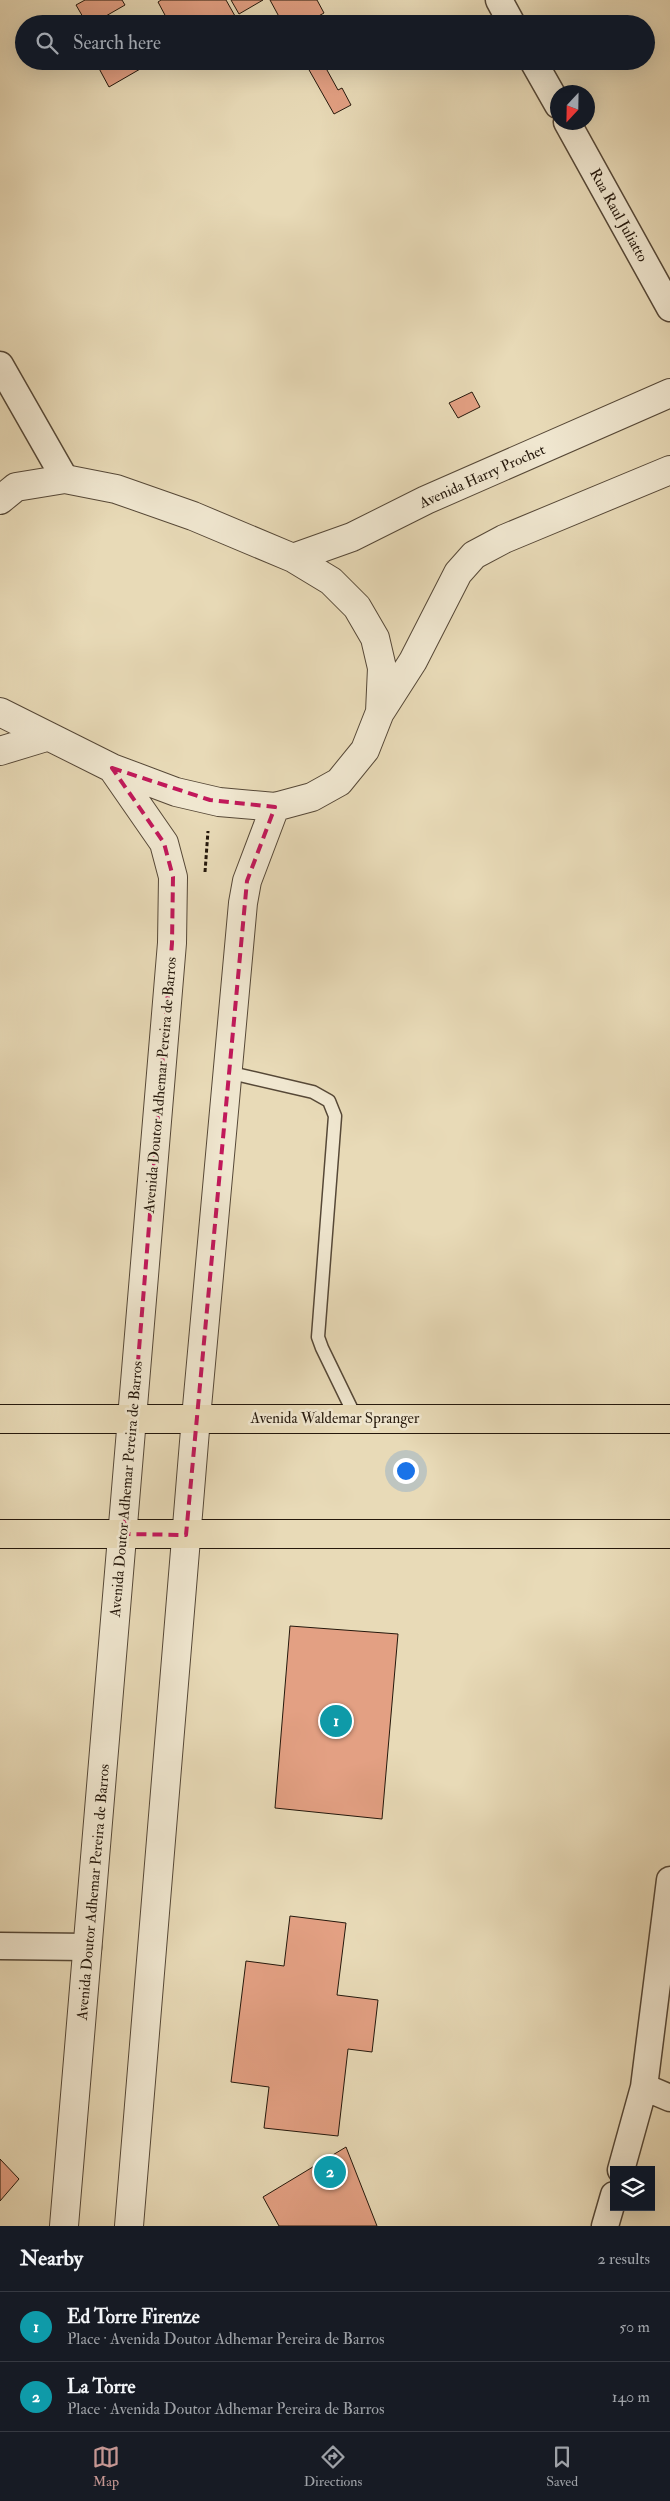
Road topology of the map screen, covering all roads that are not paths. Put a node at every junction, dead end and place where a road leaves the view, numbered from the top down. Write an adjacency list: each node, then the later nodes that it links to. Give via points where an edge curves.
1 (499, 0): 2 (street)
2 (507, 15)
3 (538, 70): 4 (street)
4 (550, 91)
5 (571, 130): 6 (street, Rua Raul Juliatto)
6 (670, 308)
7 (0, 365): 10 (street)
8 (670, 393): 12 (street, Avenida Harry Prochet, via 426,500 352,537)
9 (670, 470): 14 (street, via 504,539 474,555 454,579 413,661)
10 (65, 479): 11 (street, via 16,487); 12 (street, via 116,489 193,516)
11 (0, 500)
12 (293, 558): 14 (street, via 332,581 357,607 375,638 382,668)
13 (0, 712): 15 (street)
14 (380, 712): 18 (street, via 365,750 339,782 312,797)
15 (46, 737): 16 (street); 17 (street)
16 (0, 751)
17 (112, 768): 18 (street, via 176,792 210,800); 23 (street, Avenida Doutor Adhemar Pereira de Barros, via 164,843 173,877 172,943)
18 (275, 807): 19 (street, via 247,881)
19 (227, 1072): 20 (street); 21 (lane, via 313,1092 329,1101 334,1116 318,1336)
20 (196, 1418): 21 (main road, Avenida Waldemar Spranger); 23 (main road, Avenida Waldemar Spranger); 28 (street)
21 (356, 1418): 24 (main road, Avenida Waldemar Spranger)
22 (0, 1419): 23 (main road, Avenida Waldemar Spranger)
23 (132, 1419): 26 (street, Avenida Doutor Adhemar Pereira de Barros)
24 (670, 1419)
25 (0, 1534): 26 (main road)
26 (124, 1534): 28 (main road); 31 (street, Avenida Doutor Adhemar Pereira de Barros)
27 (670, 1534): 28 (main road)
28 (186, 1535): 37 (street)
29 (670, 1880): 32 (street)
30 (0, 1946): 31 (street)
31 (88, 1947): 36 (street, Avenida Doutor Adhemar Pereira de Barros)
32 (644, 2087): 33 (street); 34 (street)
33 (670, 2098)
34 (622, 2166)
35 (610, 2209): 38 (street)
36 (64, 2226)
37 (129, 2226)
38 (605, 2226)

